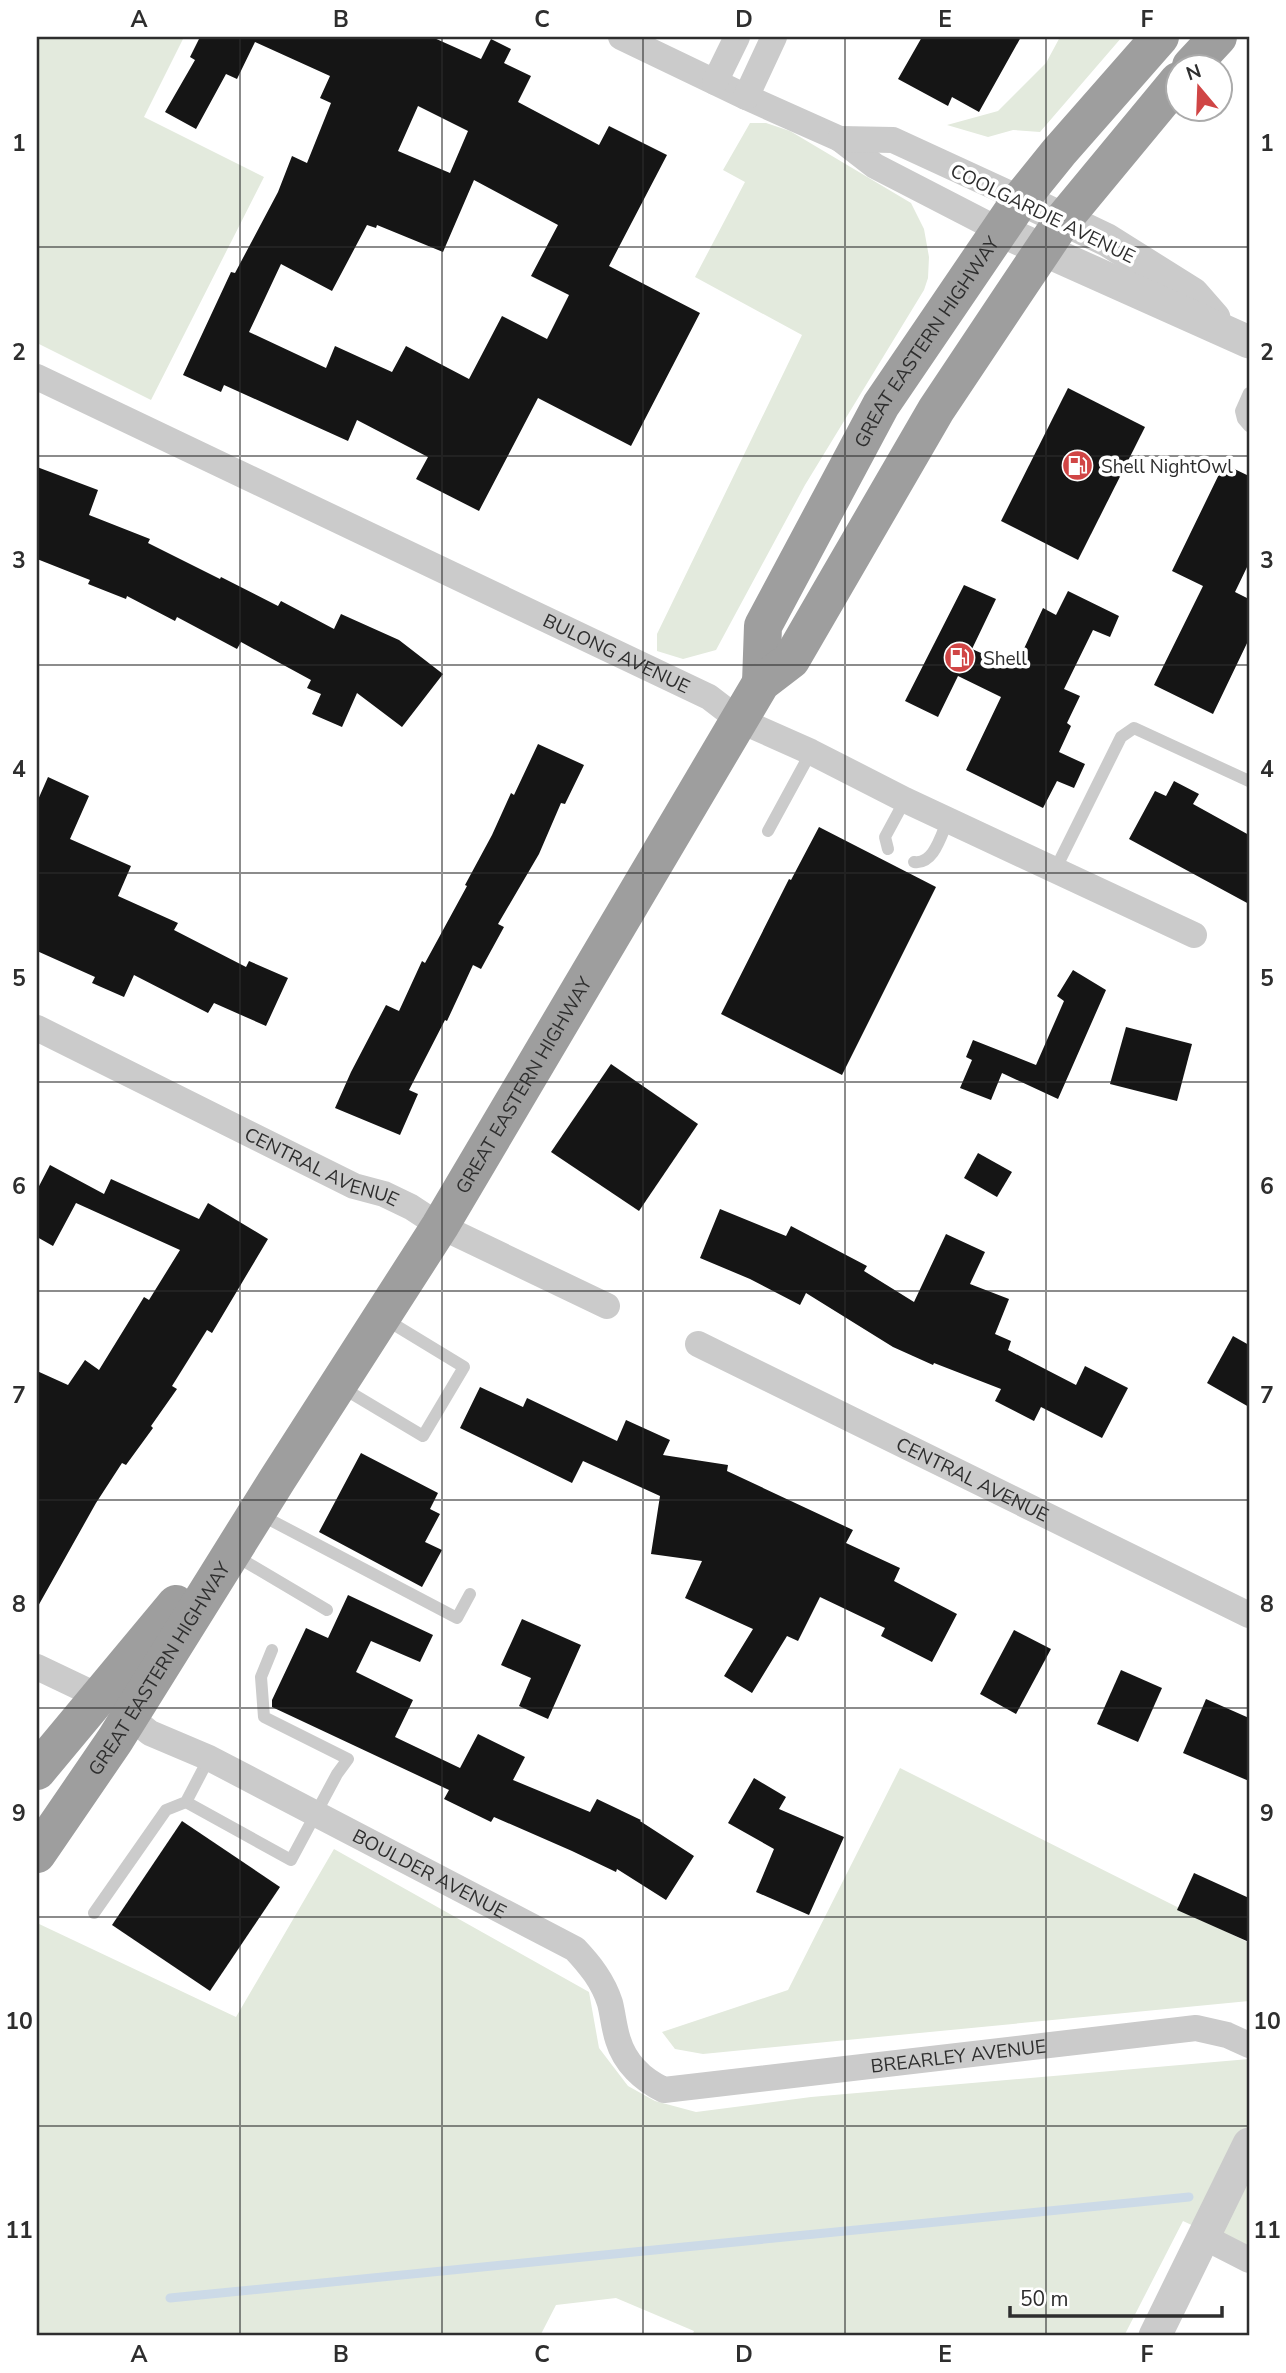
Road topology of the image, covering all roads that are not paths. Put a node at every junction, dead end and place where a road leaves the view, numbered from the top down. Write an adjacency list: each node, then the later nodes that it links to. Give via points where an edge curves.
1 (621, 37): 7 (street, COOLGARDIE AVENUE)
2 (737, 37): 7 (street)
3 (774, 37): 8 (street)
4 (1160, 37): 11 (highway, GREAT EASTERN HIGHWAY)
5 (1217, 37): 6 (highway)
6 (1204, 52)
7 (715, 82): 8 (street, COOLGARDIE AVENUE)
8 (746, 97): 10 (street, COOLGARDIE AVENUE)
9 (1164, 98): 13 (highway, GREAT EASTERN HIGHWAY)
10 (840, 139): 11 (street, COOLGARDIE AVENUE, via 893,140); 12 (street, COOLGARDIE AVENUE, via 875,166)
11 (1021, 199): 12 (highway, GREAT EASTERN HIGHWAY); 13 (street, COOLGARDIE AVENUE)
12 (999, 230): 13 (street, COOLGARDIE AVENUE); 18 (highway, GREAT EASTERN HIGHWAY, via 881,405 804,545 763,626)
13 (1053, 235): 14 (street, COOLGARDIE AVENUE); 18 (highway, GREAT EASTERN HIGHWAY, via 936,410 791,660)
14 (1237, 336)
15 (37, 377): 19 (street, BULONG AVENUE, via 709,697)
16 (1249, 393): 17 (lane, via 1241,411)
17 (1249, 426)
18 (761, 683): 19 (highway, GREAT EASTERN HIGHWAY)
19 (739, 720): 20 (street, BULONG AVENUE); 30 (highway, GREAT EASTERN HIGHWAY)
20 (811, 752): 22 (street, BULONG AVENUE); 24 (lane)
21 (1249, 780): 27 (lane, via 1134,728 1121,737)
22 (905, 800): 23 (street, BULONG AVENUE); 25 (lane, via 885,837)
23 (948, 820): 26 (lane, via 930,857); 27 (street, BULONG AVENUE)
24 (768, 831)
25 (888, 849)
26 (914, 862)
27 (1055, 870): 28 (street, BULONG AVENUE)
28 (1194, 935)
29 (37, 1028): 30 (street, CENTRAL AVENUE, via 354,1186 411,1207)
30 (440, 1226): 31 (street, CENTRAL AVENUE); 32 (highway, GREAT EASTERN HIGHWAY)
31 (607, 1306)
32 (381, 1317): 34 (highway, GREAT EASTERN HIGHWAY); 34 (lane, via 464,1367 423,1436)
33 (698, 1345): 39 (street, CENTRAL AVENUE)
34 (338, 1385): 35 (highway, GREAT EASTERN HIGHWAY)
35 (254, 1512): 36 (highway, GREAT EASTERN HIGHWAY); 37 (lane, via 457,1618)
36 (227, 1550): 38 (lane); 42 (highway, GREAT EASTERN HIGHWAY)
37 (470, 1594)
38 (327, 1610)
39 (1249, 1615)
40 (272, 1650): 46 (lane, via 261,1677 264,1717 348,1759)
41 (37, 1667): 42 (street, BOULDER AVENUE)
42 (115, 1707): 43 (street, BOULDER AVENUE, via 150,1733); 44 (highway, GREAT EASTERN HIGHWAY); 47 (highway, GREAT EASTERN HIGHWAY)
43 (209, 1758): 45 (lane); 46 (street, BOULDER AVENUE)
44 (37, 1771)
45 (186, 1802): 46 (lane, via 291,1860); 48 (lane, via 166,1810)
46 (317, 1814): 50 (street, BOULDER AVENUE, via 575,1949 594,1969 610,2001 618,2042 631,2066)
47 (37, 1854)
48 (94, 1913)
49 (1249, 2045): 50 (street, BREARLEY AVENUE, via 1196,2028)
50 (664, 2090)
51 (1249, 2144): 52 (street)
52 (1204, 2237): 53 (street); 54 (street)
53 (1249, 2260)
54 (1155, 2336)

